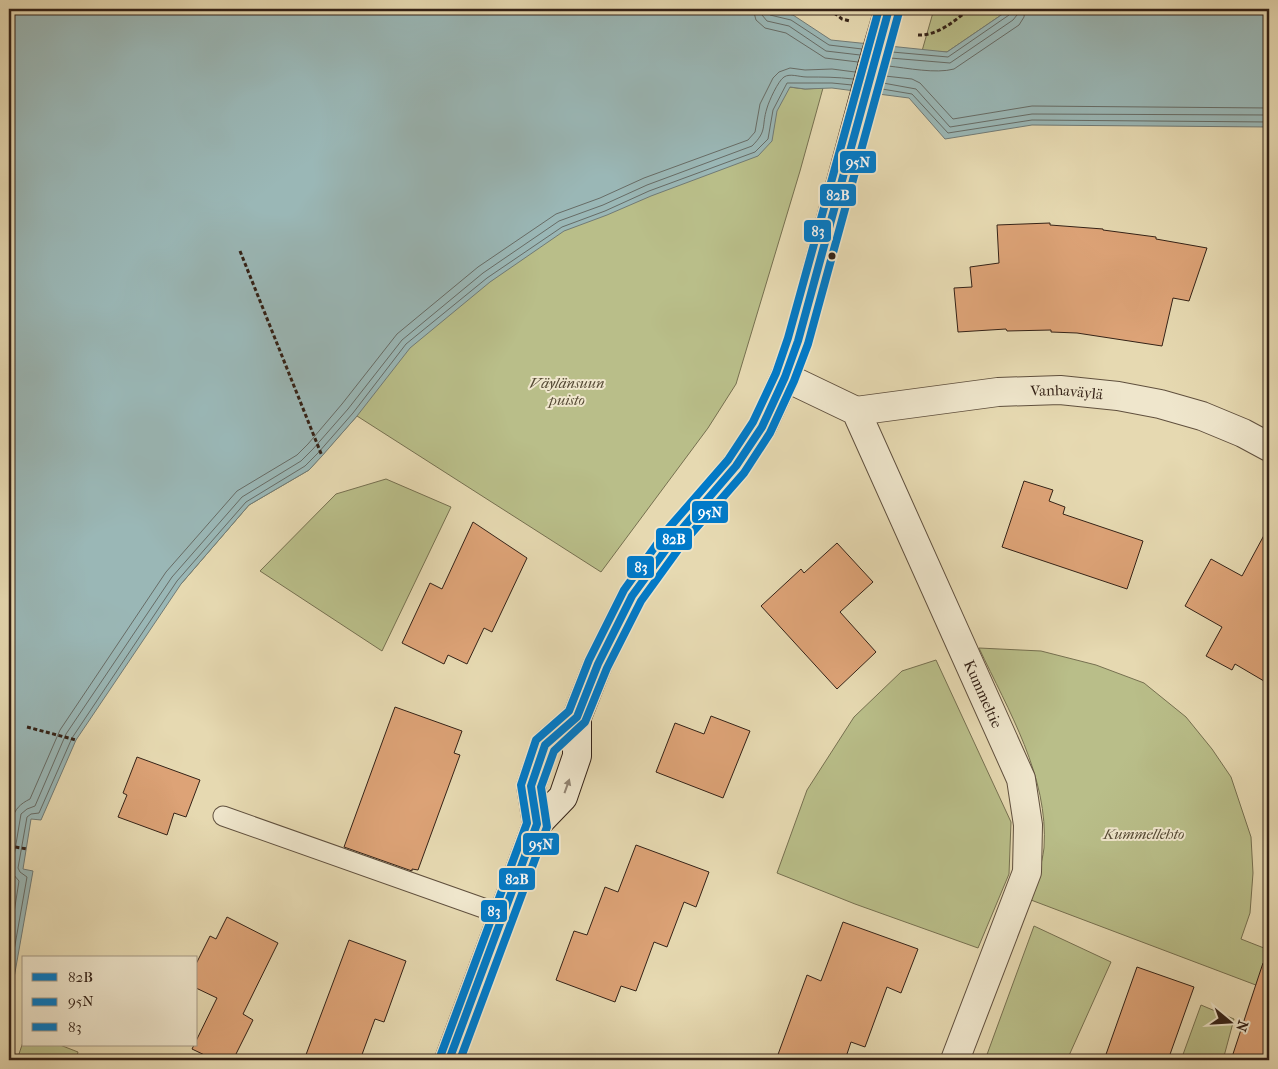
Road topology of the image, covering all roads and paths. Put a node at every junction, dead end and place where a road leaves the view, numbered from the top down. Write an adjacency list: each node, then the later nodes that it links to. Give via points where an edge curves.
1 (829, 9): 4 (path)
2 (889, 9): 7 (street, bridge, via 798,341)
3 (969, 9): 5 (path)
4 (842, 19)
5 (956, 20)
6 (240, 251): 10 (path)
7 (785, 377): 8 (street); 16 (street, via 762,427 736,466 674,537 632,596 598,664 577,717 577,756 563,797 537,824)
8 (856, 411): 9 (street, Vanhaväylä, via 998,392 1060,390 1160,404 1202,416); 18 (street, Kummeltie, via 1021,778 1028,824 1027,872)
9 (1269, 447)
10 (322, 456)
11 (27, 728): 12 (path)
12 (76, 740)
13 (223, 816): 16 (lane)
14 (9, 846): 15 (path)
15 (27, 849)
16 (503, 915): 17 (street)
17 (450, 1060)
18 (955, 1060)

